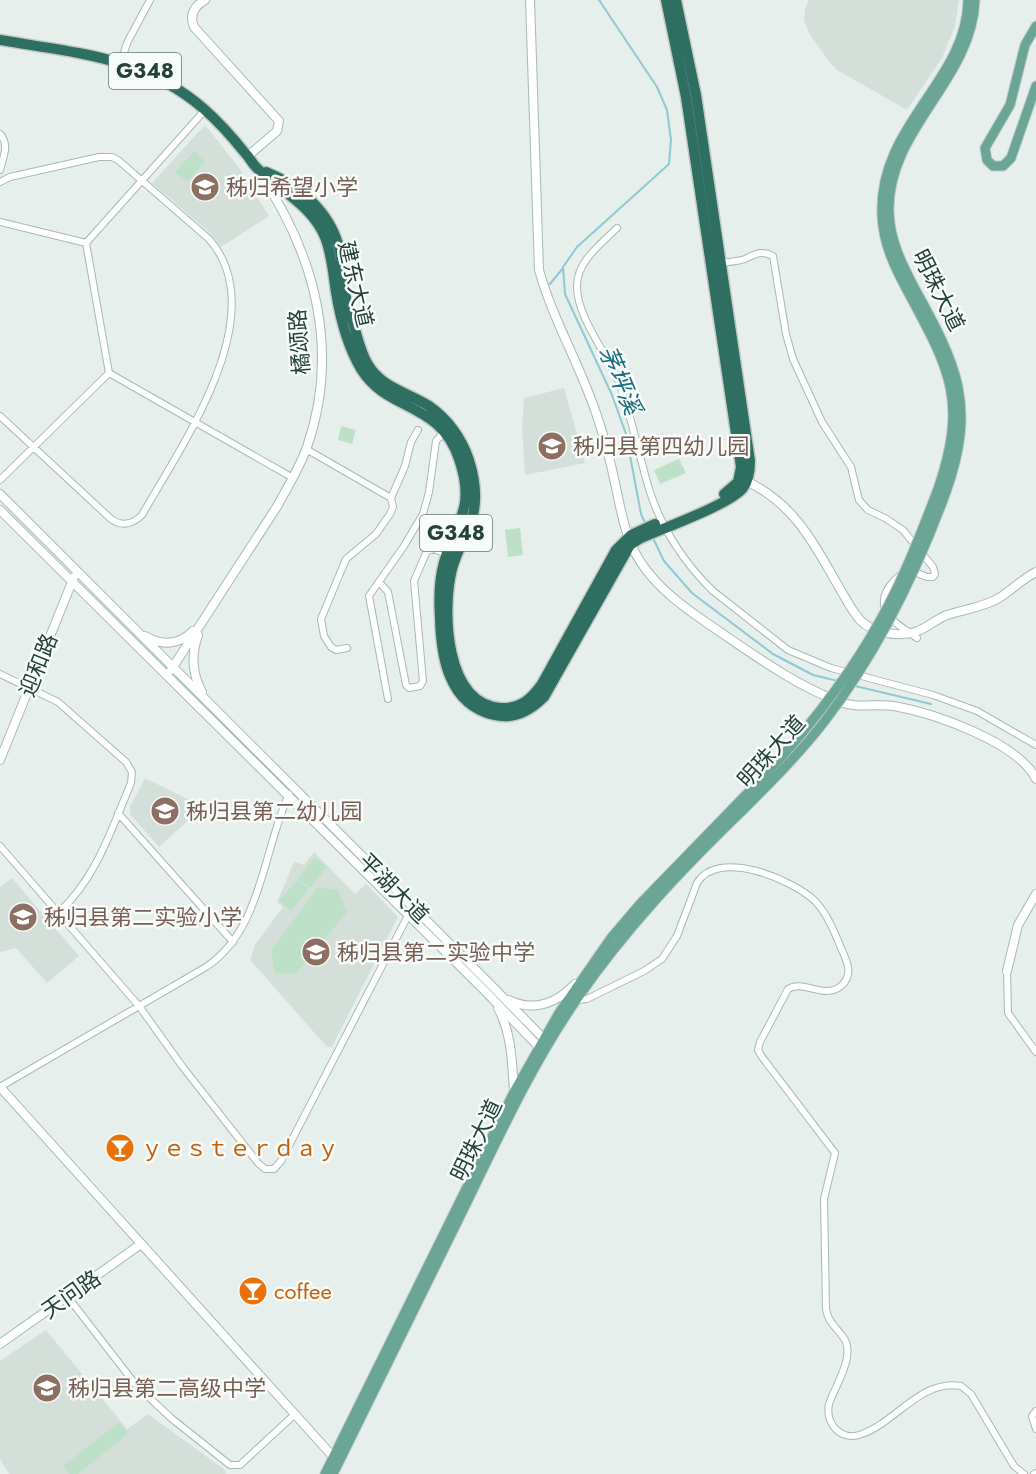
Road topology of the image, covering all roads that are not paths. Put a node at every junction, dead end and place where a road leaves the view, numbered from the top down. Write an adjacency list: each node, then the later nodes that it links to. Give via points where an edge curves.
1 (150, 0): 10 (street)
2 (206, 0): 14 (main road, via 193,12 194,27 279,121 277,130)
3 (530, 0): 40 (main road, via 539,270 601,426)
4 (666, 0): 24 (highway)
5 (676, 0): 24 (highway, via 696,95)
6 (968, 0): 35 (main road, 明珠大道, via 958,45 902,136 882,194 884,237 890,257 942,357 953,396 952,435)
7 (975, 0): 35 (main road, 明珠大道, via 965,47 899,158 889,205 897,254 941,337 958,380 962,426 956,460)
8 (1036, 26): 11 (main road, via 1025,45 1010,105 985,148 987,160 993,166 1003,166 1011,158)
9 (0, 40): 10 (highway, 橘颂路 / G348)
10 (121, 62): 12 (highway, 橘颂路 / G348, via 177,88)
11 (1036, 86)
12 (205, 110): 14 (highway, 橘颂路 / G348); 17 (street)
13 (0, 134): 16 (street, via 6,145)
14 (248, 156): 15 (highway, 橘颂路 / G348)
15 (256, 168): 19 (highway, 建东大道 / G348); 20 (main road, 橘颂路); 28 (highway, 建东大道 / G348, via 295,188 317,207 333,231 349,311 369,367 389,386 428,406)
16 (0, 170)
17 (142, 180): 18 (street, via 118,160 105,157); 23 (street); 27 (street, via 208,239 228,273 228,335)
18 (0, 182)
19 (300, 204): 20 (main road, via 289,202); 28 (highway, 建东大道 / G348, via 318,224 329,246 340,312 362,372 384,393)
20 (283, 213): 31 (main road, 橘颂路, via 305,264 321,326 321,389)
21 (0, 222): 23 (street)
22 (617, 228): 39 (street, via 583,265 577,279 577,294 621,389)
23 (86, 243): 25 (street)
24 (716, 263): 34 (highway); 48 (street, via 757,253 773,256 793,359 822,422 851,467 859,500 868,510 903,530 934,569 931,578 915,572 900,575 884,597 889,617)
25 (109, 373): 27 (street); 30 (street)
26 (0, 416): 30 (street)
27 (195, 422): 30 (street, via 142,515 132,523 119,524 111,519); 32 (street)
28 (447, 429): 41 (highway, 建东大道 / G348, via 466,451 475,488 472,518); 45 (street, via 435,445 423,514)
29 (418, 430): 37 (street)
30 (33, 447): 33 (street)
31 (306, 449): 32 (main road, 橘颂路); 37 (street)
32 (293, 478): 46 (main road, 橘颂路)
33 (0, 480)
34 (743, 480): 39 (highway, 建东大道 / G348); 48 (main road, via 777,498 794,517 861,621 886,634)
35 (942, 491): 60 (main road, 明珠大道, bridge, via 909,583 865,663 809,741)
36 (0, 494): 42 (main road, 平湖大道)
37 (391, 498): 49 (street, via 393,507 386,521 342,565 321,619 331,647)
38 (0, 510): 44 (main road, 平湖大道)
39 (660, 525): 40 (highway, 建东大道 / G348); 56 (street, via 713,591 788,650 831,668 977,711)
40 (633, 538): 41 (highway, 建东大道 / G348, via 616,550 542,684 531,698 516,707 498,708 481,701 468,690 455,669 450,652 448,602); 58 (main road, via 646,570 677,601 784,675 841,703 892,706 951,722 1005,749)
41 (451, 556): 45 (street, via 434,549 426,551 414,581 423,681 420,686 405,685 388,592)
42 (77, 572): 44 (main road, 迎和路); 47 (main road, 平湖大道)
43 (1036, 572): 48 (main road, via 999,598 948,615)
44 (72, 581): 52 (main road, 平湖大道); 53 (main road, 迎和路)
45 (379, 582): 54 (street, via 369,602)
46 (204, 620): 47 (main road, via 189,635 172,643 152,639); 50 (main road, 橘颂路); 55 (main road, via 193,663)
47 (132, 626): 50 (main road, 平湖大道)
48 (914, 636)
49 (347, 648)
50 (173, 667): 52 (main road, 橘颂路); 55 (main road, 平湖大道)
51 (0, 674): 53 (street)
52 (166, 675): 59 (main road, 平湖大道)
53 (29, 688): 57 (main road, 迎和路); 61 (street, via 64,707 130,766 133,777)
54 (388, 699)
55 (206, 700): 59 (main road, 平湖大道)
56 (1036, 745)
57 (0, 760)
58 (1036, 778)
59 (291, 792): 64 (main road, 平湖大道); 66 (street, via 249,912)
60 (741, 806): 68 (main road, 明珠大道, via 640,904); 70 (main road, 明珠大道, via 655,899)
61 (118, 813): 65 (street, via 97,863); 66 (street)
62 (0, 846): 65 (street)
63 (1036, 894): 67 (main road, via 1018,925)
64 (410, 910): 69 (main road, 平湖大道); 71 (street, via 274,1169 265,1169 258,1163)
65 (58, 914): 71 (street)
66 (233, 942): 71 (street, via 213,962)
67 (1006, 971): 73 (street, via 1008,1014)
68 (584, 975): 69 (main road, via 563,996 537,1006 511,1001); 72 (main road, 明珠大道)
69 (486, 986): 72 (main road, 平湖大道); 75 (main road, via 507,1030)
70 (576, 1000): 72 (main road, 明珠大道); 85 (street, via 587,999 662,959 677,936 697,883 711,871 734,868 762,872 792,885 814,901 831,924 845,956 847,978 830,991 795,986 788,989 758,1050 835,1153 824,1199 826,1309 849,1350 830,1404 831,1422 843,1435 860,1435 925,1393 961,1386 969,1392 1014,1466)
71 (139, 1006): 74 (street)
72 (543, 1044): 75 (main road, 明珠大道); 82 (main road, 明珠大道)
73 (1036, 1052)
74 (0, 1087): 76 (main road)
75 (514, 1092): 82 (main road, 明珠大道)
76 (141, 1244): 77 (main road, 天问路); 80 (main road)
77 (67, 1296): 78 (main road, 天问路); 80 (street, via 136,1385 230,1465 240,1465)
78 (0, 1344)
79 (1036, 1411): 81 (street, via 1032,1416)
80 (294, 1415): 82 (main road)
81 (1036, 1429)
82 (335, 1460): 83 (main road, 明珠大道); 84 (main road, 明珠大道)
83 (325, 1474)
84 (333, 1474)
85 (1024, 1474)

